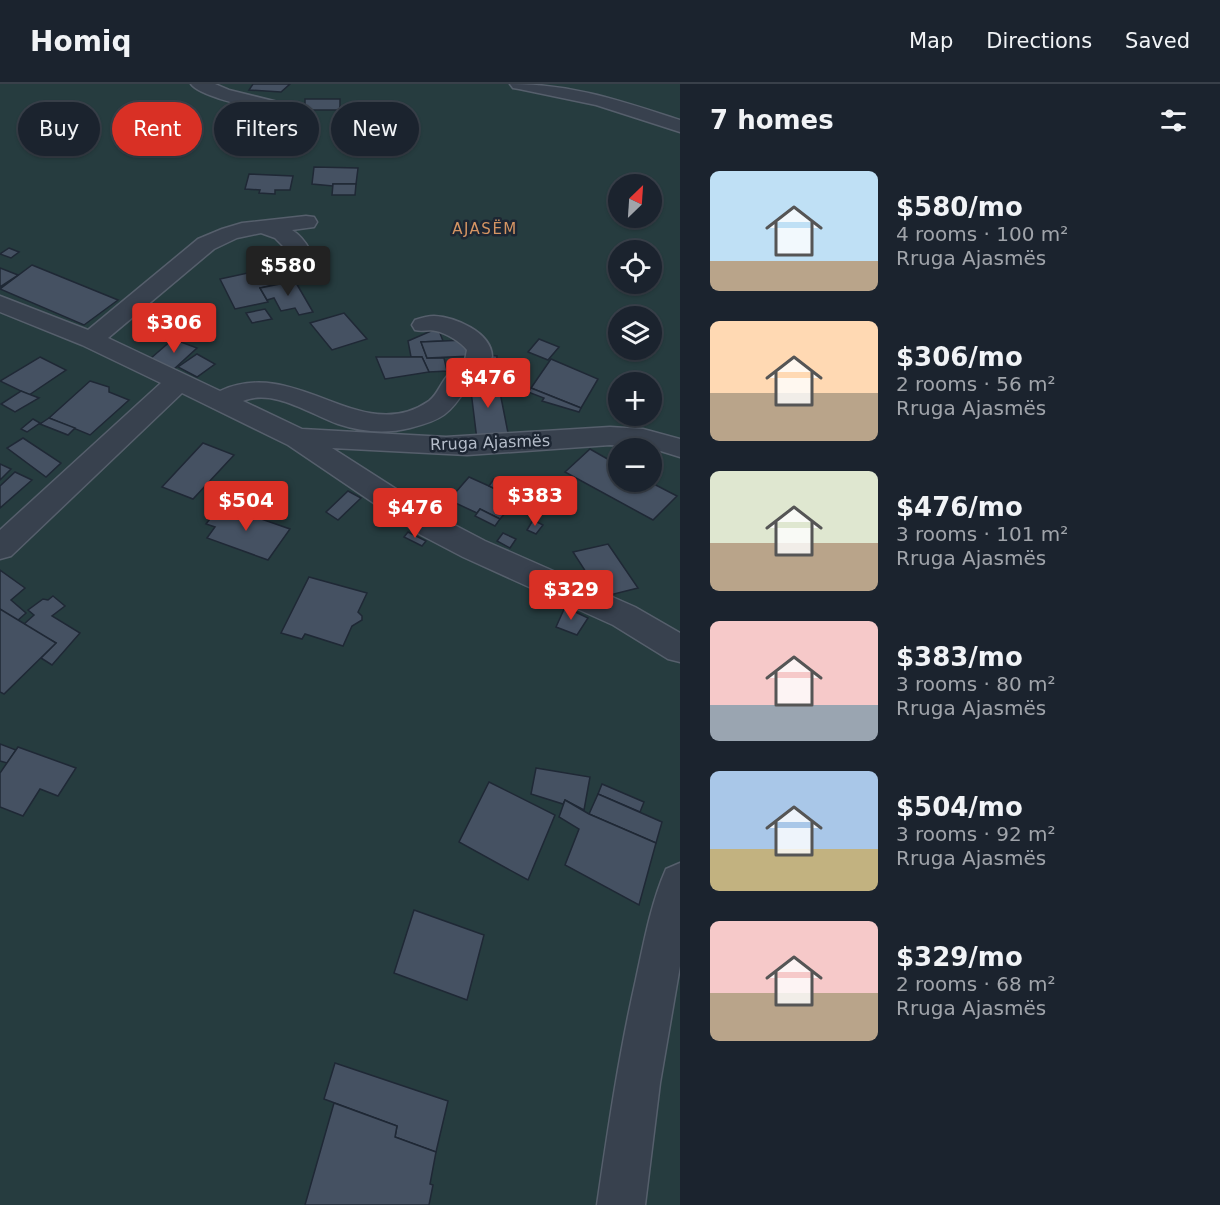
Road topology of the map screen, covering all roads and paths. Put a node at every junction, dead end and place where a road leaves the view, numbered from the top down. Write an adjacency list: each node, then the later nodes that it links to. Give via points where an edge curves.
1 (200, 84): 3 (street)
2 (519, 84): 4 (street, via 600,100)
3 (255, 102)
4 (680, 126)
5 (306, 222): 6 (street)
6 (264, 227): 7 (street, via 288,235 299,248); 10 (street, via 222,234 206,244)
7 (308, 276)
8 (0, 303): 10 (street, Rruga Ajasmës)
9 (424, 325): 12 (street, via 431,322 451,328 474,340 480,353 473,368 457,381 446,399 415,418 389,424 366,422 310,401 265,390 245,390)
10 (91, 339): 11 (street, Rruga Ajasmës)
11 (179, 381): 12 (street, Rruga Ajasmës); 15 (street)
12 (221, 401): 13 (street, Rruga Ajasmës)
13 (298, 438): 14 (street, Rruga Ajasmës, via 466,447 615,436); 16 (street, Rruga Ajasmës, via 432,527 624,616)
14 (680, 448)
15 (0, 548)
16 (680, 649)
17 (680, 882): 18 (street, via 656,979)
18 (621, 1205)

